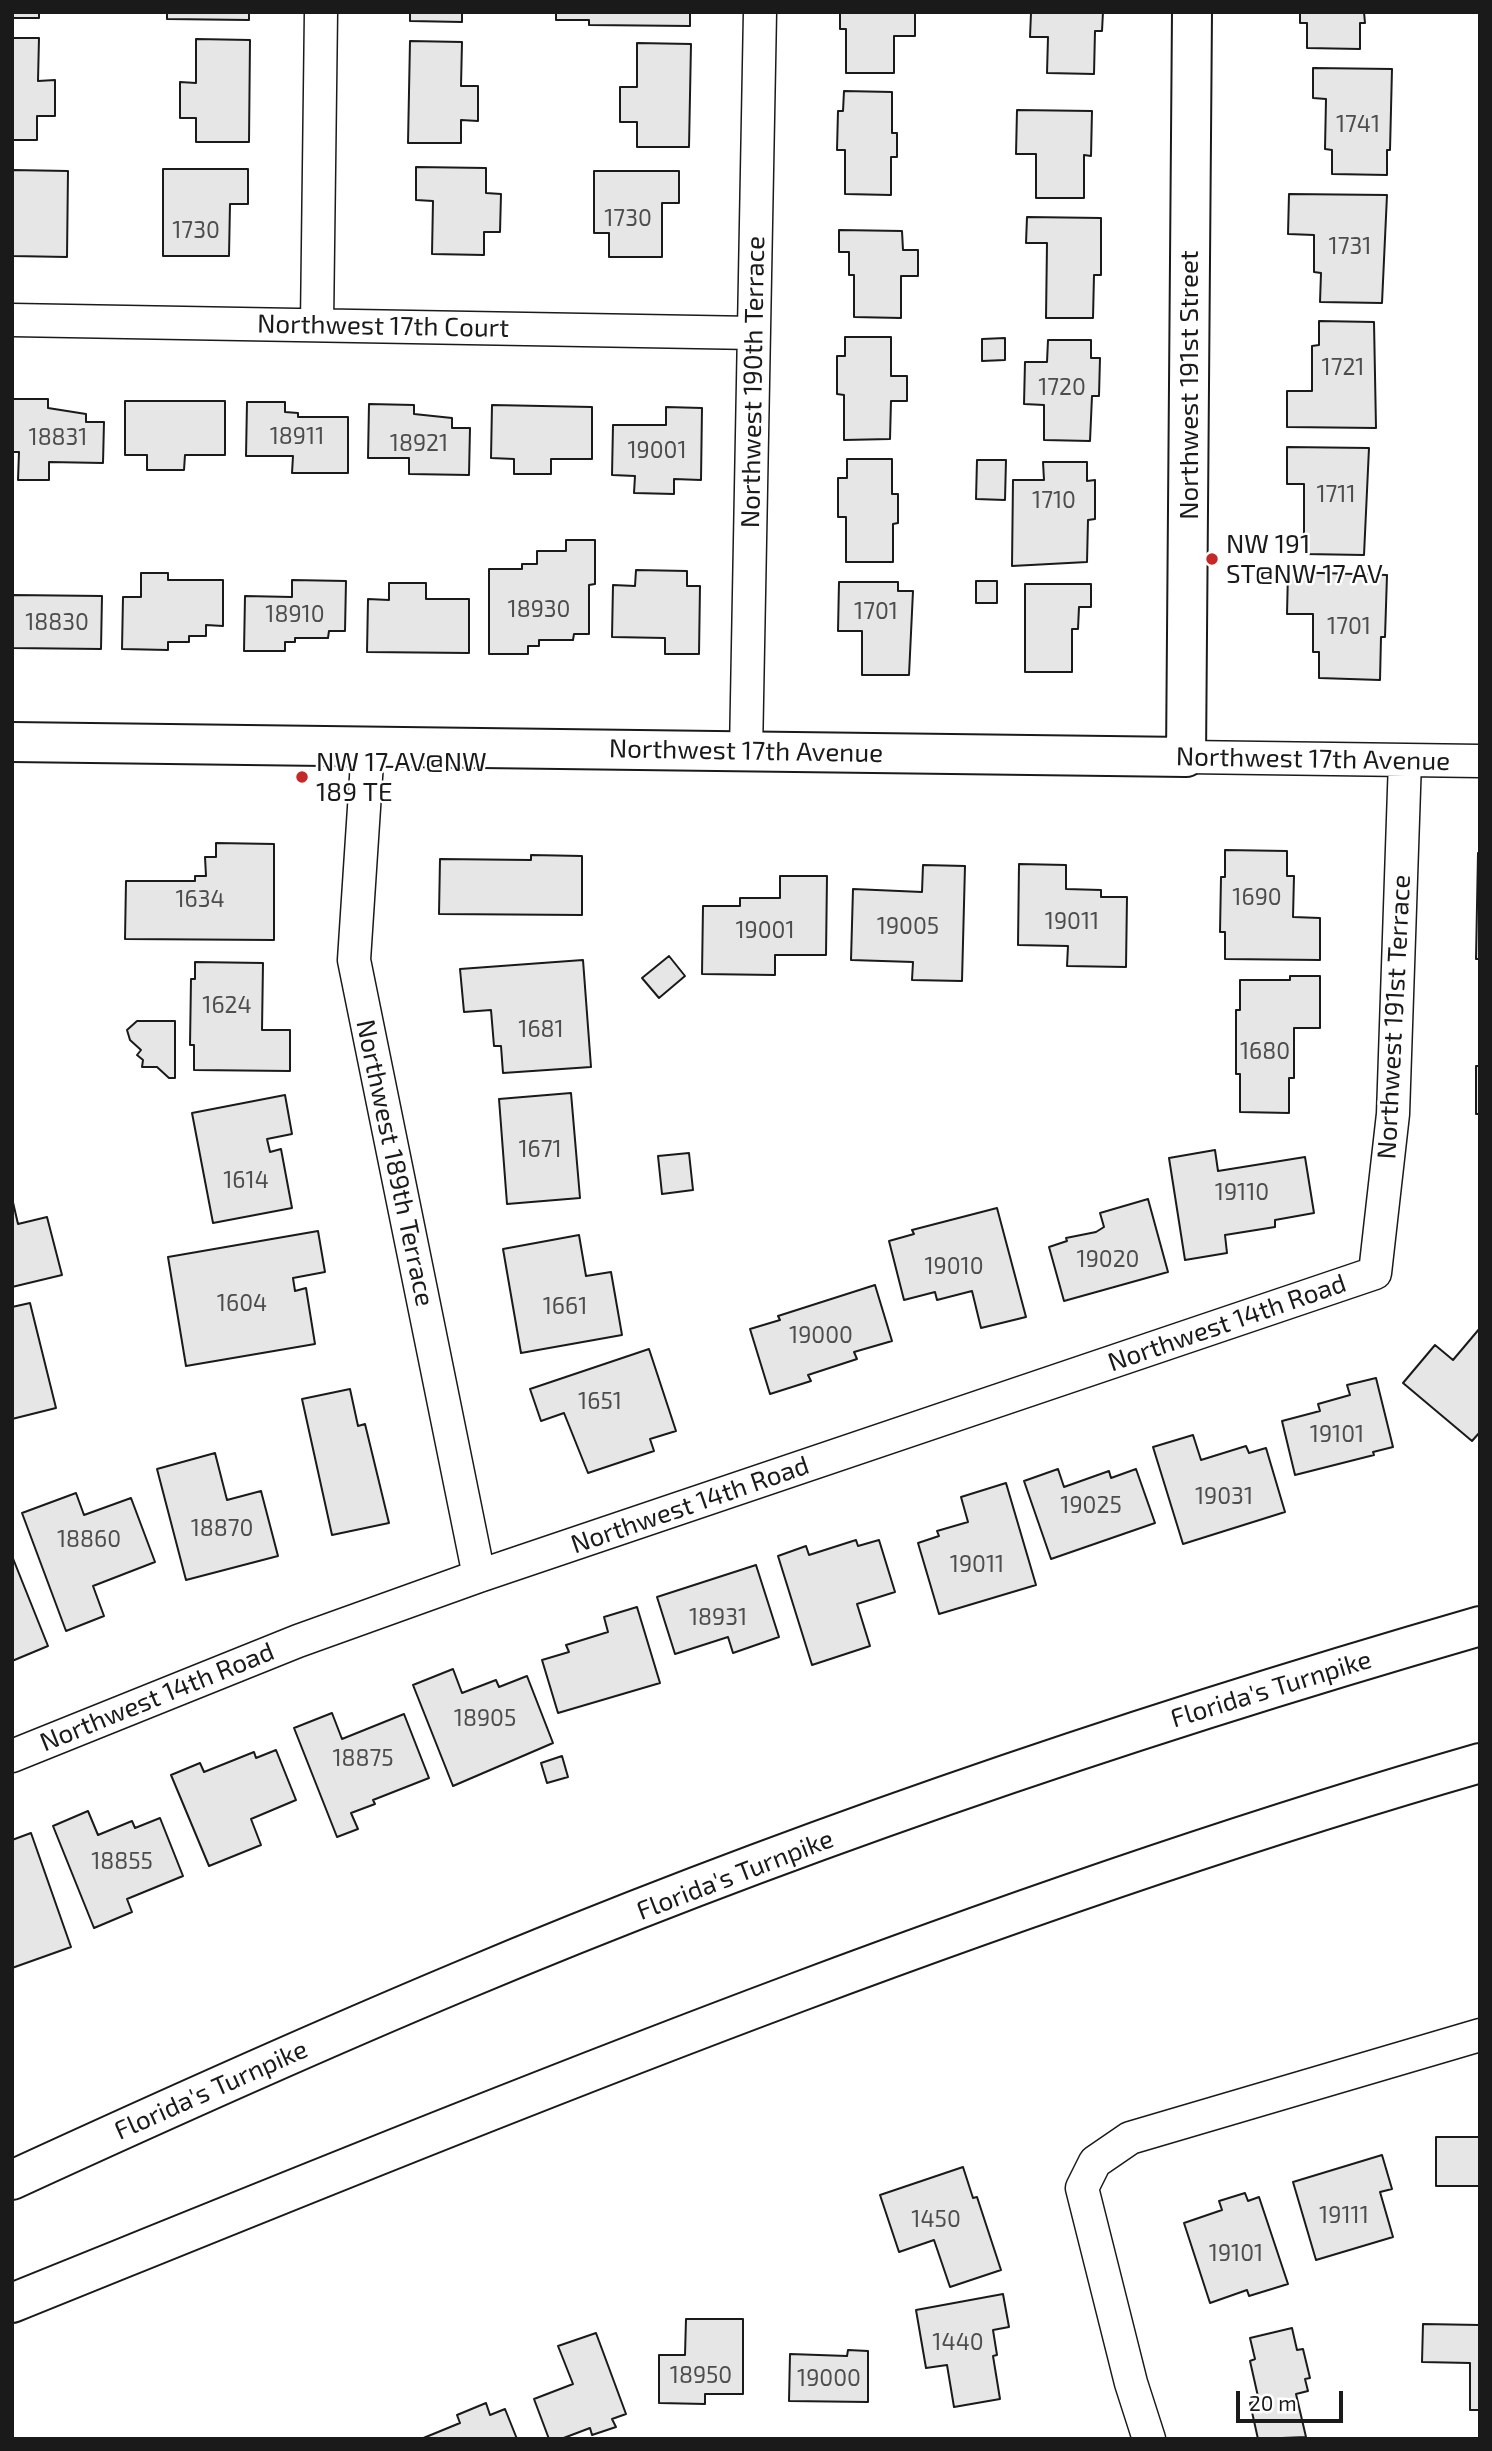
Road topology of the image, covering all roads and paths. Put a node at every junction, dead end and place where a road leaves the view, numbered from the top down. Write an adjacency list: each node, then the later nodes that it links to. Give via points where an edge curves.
1 (321, 12): 5 (street)
2 (760, 12): 6 (street, Northwest 190th Terrace)
3 (1192, 12): 10 (main road, Northwest 191st Street)
4 (12, 320): 5 (street, Northwest 17th Court)
5 (317, 324): 6 (street, Northwest 17th Court)
6 (754, 333): 9 (street, Northwest 190th Terrace)
7 (12, 742): 8 (main road, Northwest 17th Avenue)
8 (368, 747): 9 (main road, Northwest 17th Avenue); 14 (street, Northwest 189th Terrace, via 354,961)
9 (747, 751): 10 (main road, Northwest 17th Avenue)
10 (1186, 757): 11 (street, Northwest 17th Avenue)
11 (1405, 760): 12 (street, Northwest 17th Avenue); 13 (street, Northwest 191st Terrace, via 1393,1114)
12 (1480, 761)
13 (1375, 1273): 14 (street, Northwest 14th Road)
14 (479, 1576): 16 (street, Northwest 14th Road, via 298,1642)
15 (1480, 1626): 19 (main road, Florida's Turnpike, via 1189,1713 773,1859 463,1980)
16 (12, 1756)
17 (1480, 1763): 20 (main road, via 1002,1919 390,2151)
18 (1480, 2035): 21 (street, via 1130,2138 1095,2162 1082,2188)
19 (12, 2180)
20 (12, 2303)
21 (1149, 2439)

